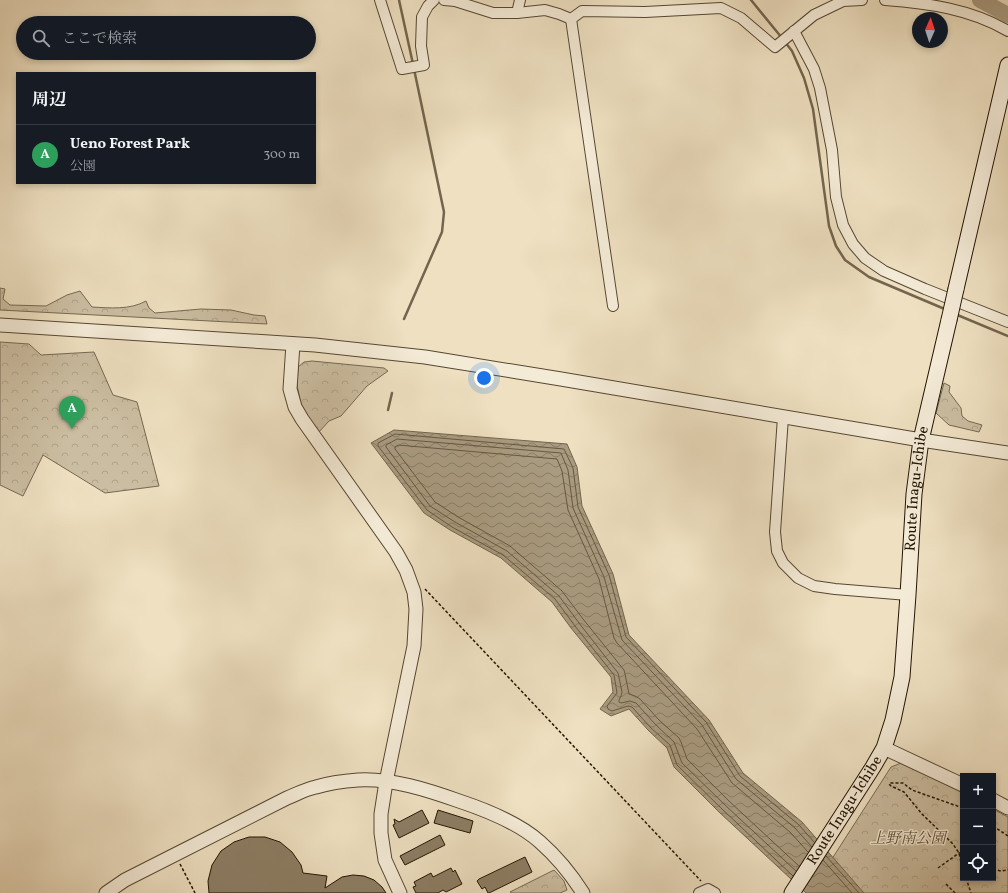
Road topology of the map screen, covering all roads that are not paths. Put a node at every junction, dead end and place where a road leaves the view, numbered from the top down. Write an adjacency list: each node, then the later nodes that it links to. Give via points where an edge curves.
1 (380, 0): 2 (street, via 402,69 424,65 421,46 422,17)
2 (434, 0)
3 (444, 0): 6 (street, via 493,13)
4 (862, 0): 9 (street, via 843,1 814,15)
5 (885, 0): 8 (street, via 972,14)
6 (518, 6): 7 (street, via 545,10)
7 (571, 19): 9 (street, via 582,11 645,12 721,8 741,18 775,46); 11 (street)
8 (1008, 31)
9 (792, 32): 12 (street, via 814,69 820,88 832,150 836,197 843,225 853,244 865,258 884,271)
10 (1008, 65): 16 (main road, Route Inagu-Ichibe, bridge)
11 (613, 306)
12 (1008, 322)
13 (0, 325): 14 (street)
14 (293, 344): 15 (street, via 425,357); 20 (street, via 290,389 295,407 396,552 414,592 414,646)
15 (783, 417): 16 (street); 18 (street, via 775,532 777,551 783,563 798,578 814,586)
16 (920, 440): 17 (street); 18 (main road, Route Inagu-Ichibe)
17 (1008, 453)
18 (908, 594): 19 (main road, Route Inagu-Ichibe, via 902,677)
19 (884, 748): 21 (street); 27 (main road, Route Inagu-Ichibe)
20 (386, 782): 24 (street, via 359,780 315,787 281,801 131,877); 25 (street, via 381,833 385,860); 26 (street, via 437,793 485,810 516,826 539,841 560,861)
21 (960, 784)
22 (996, 802): 23 (street)
23 (1008, 808)
24 (106, 893)
25 (400, 893)
26 (583, 893)
27 (792, 893)

